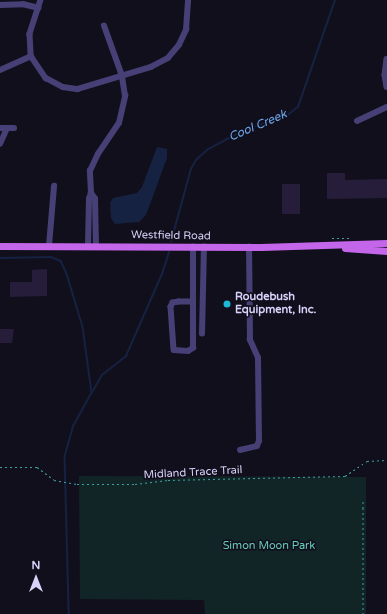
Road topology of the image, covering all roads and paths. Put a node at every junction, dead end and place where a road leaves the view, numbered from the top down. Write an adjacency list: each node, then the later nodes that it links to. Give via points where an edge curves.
1 (41, 0): 4 (street)
2 (188, 0): 9 (street, via 186,30 174,52 160,63)
3 (0, 5): 4 (street, via 23,4)
4 (38, 8): 6 (street, via 30,34)
5 (104, 26): 9 (street)
6 (31, 56): 8 (street); 9 (street, via 40,72 63,87 84,88)
7 (387, 59): 10 (street)
8 (0, 70)
9 (122, 76): 21 (street, via 125,89 119,123 92,164 91,193 88,199)
10 (387, 87)
11 (387, 107): 12 (street)
12 (357, 122)
13 (0, 128): 14 (street)
14 (7, 128): 15 (street); 16 (street)
15 (14, 128)
16 (0, 144)
17 (54, 186): 20 (street, via 50,207)
18 (387, 243): 22 (main road, Westfield Road)
19 (0, 246): 20 (main road, Westfield Road)
20 (49, 246): 21 (main road, Westfield Road)
21 (92, 246): 23 (main road, Westfield Road)
22 (329, 246): 25 (main road, Westfield Road); 26 (main road, Westfield Road)
23 (193, 247): 24 (main road, Westfield Road); 27 (street)
24 (204, 247): 25 (main road, Westfield Road); 28 (street)
25 (249, 247): 29 (street, via 250,340 258,358 260,441 257,446)
26 (387, 251)
27 (193, 302): 27 (street, via 193,348 188,351 174,350 171,307 173,303)
28 (202, 334)
29 (240, 450)
30 (387, 460): 31 (path, Midland Trace Trail, via 366,461 345,476 77,484 54,480 37,466)
31 (0, 467)
32 (363, 500): 33 (path)
33 (363, 614)

